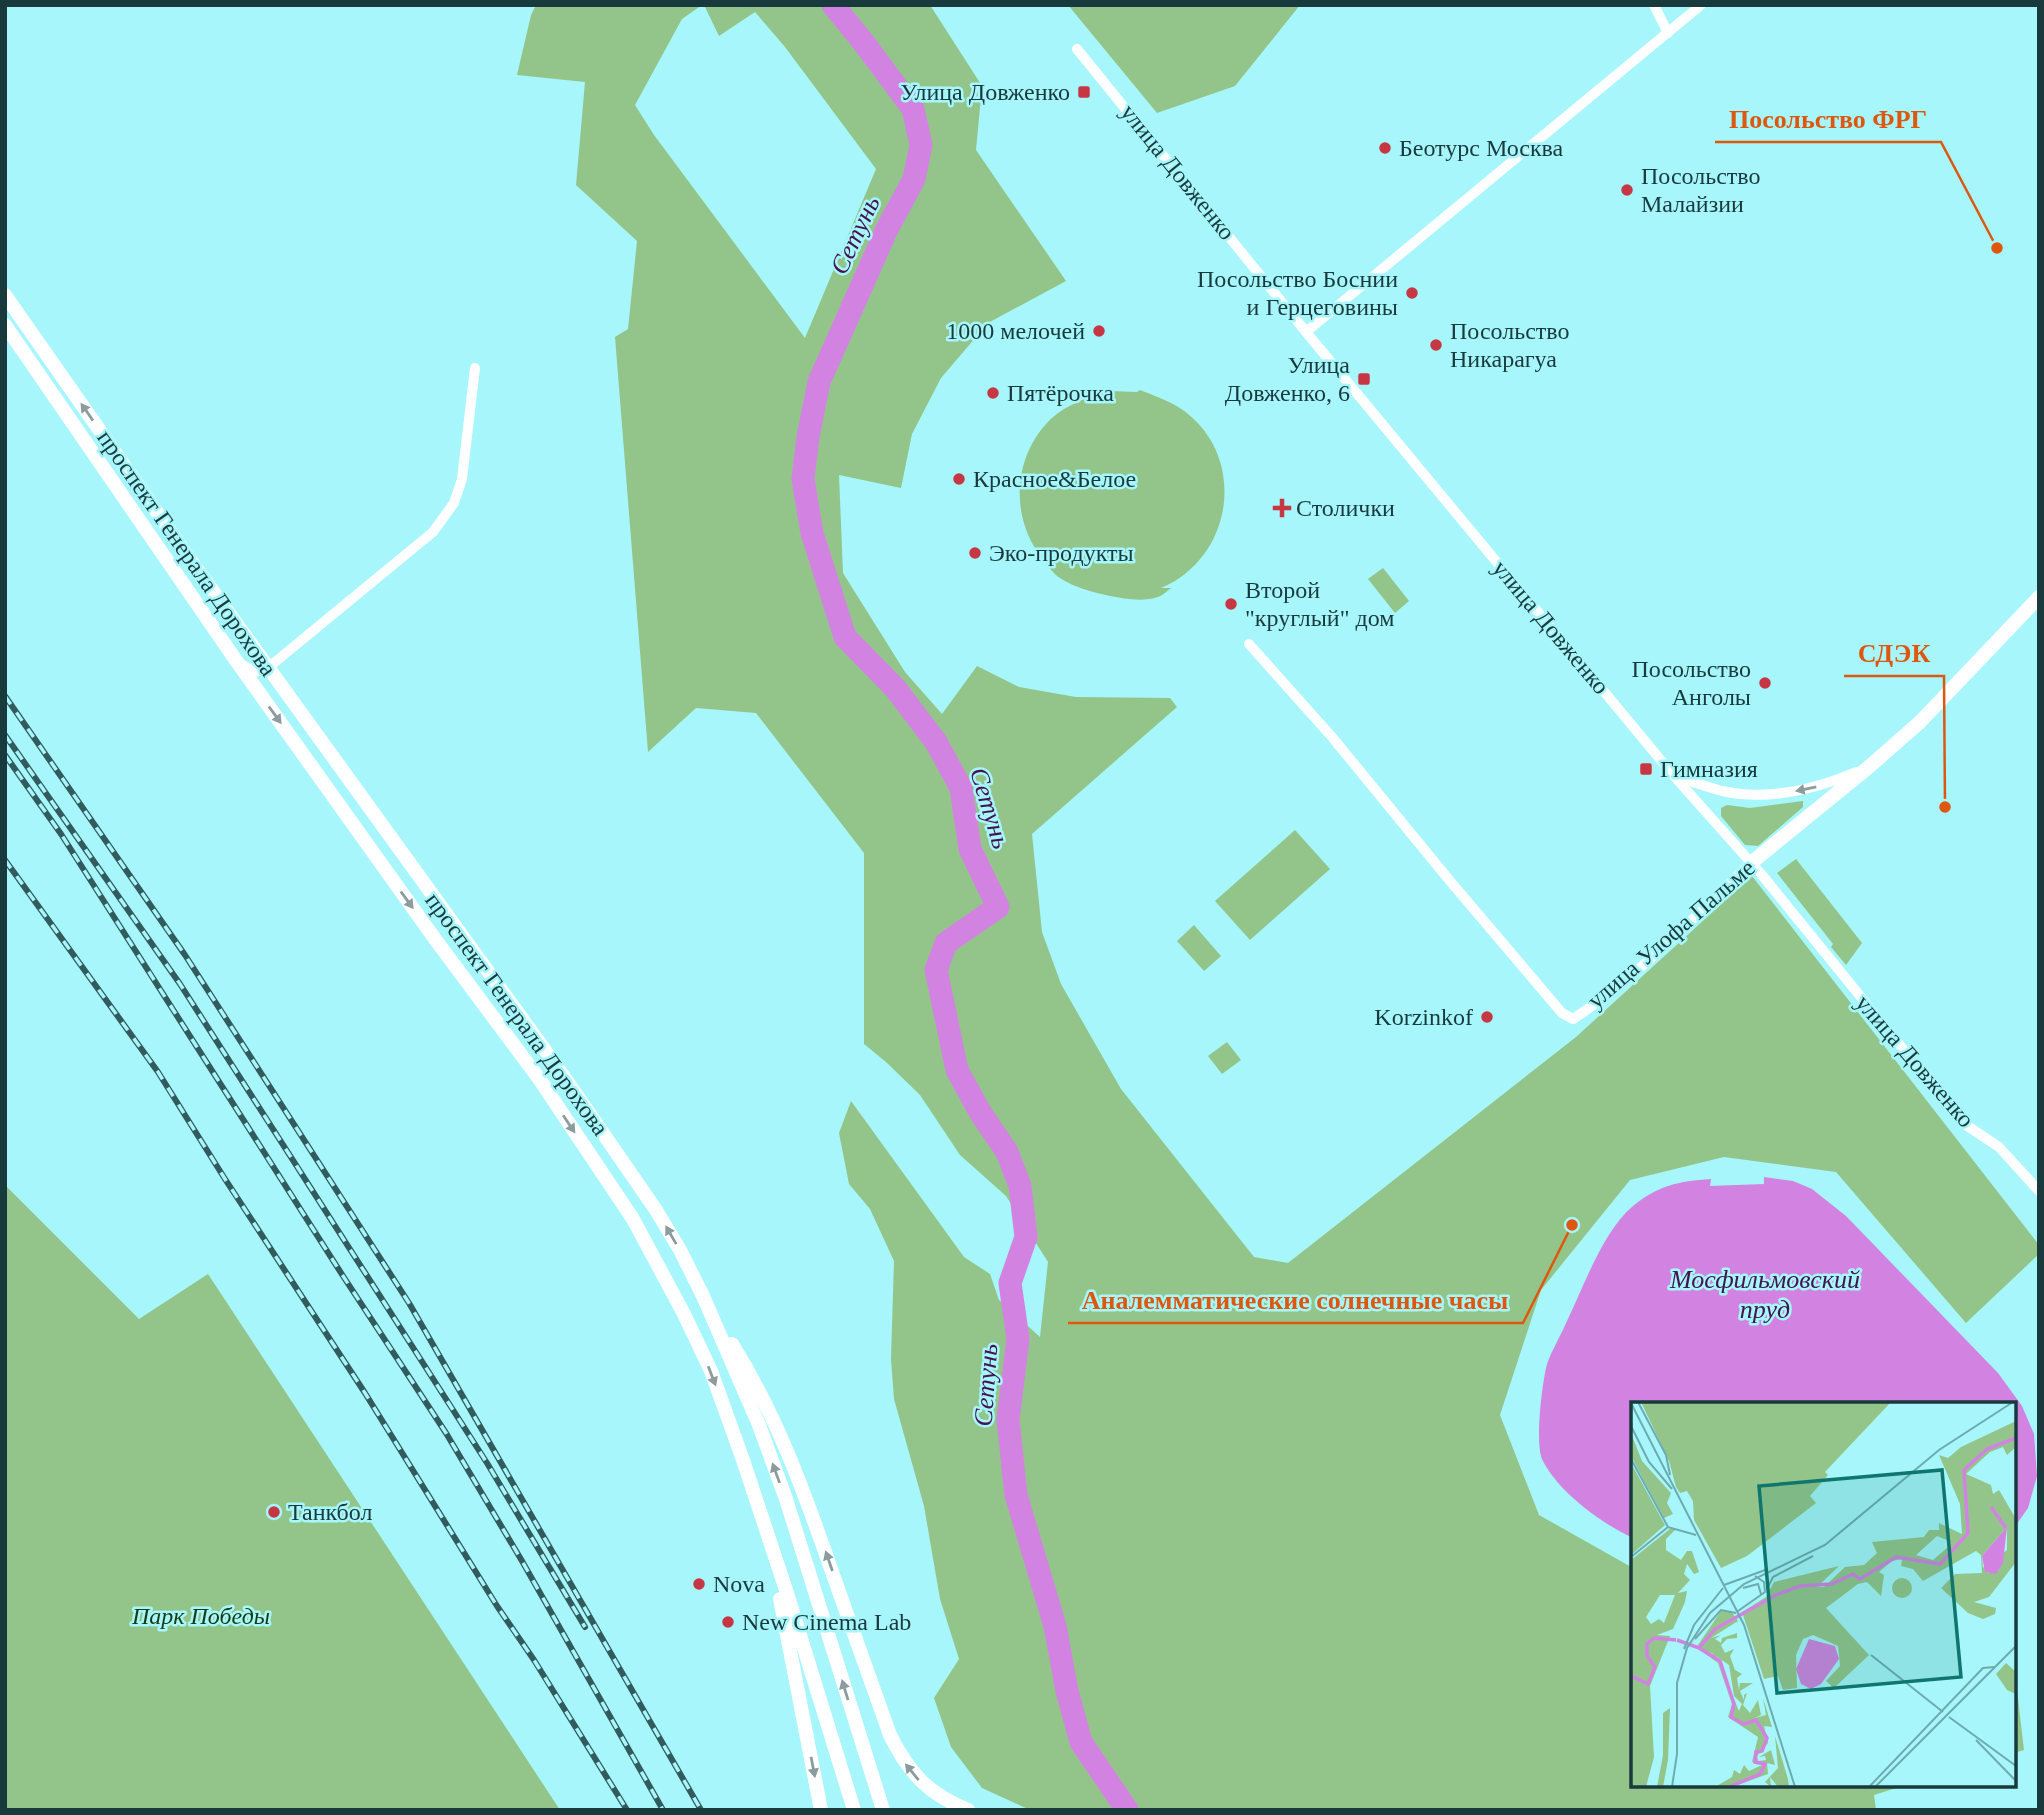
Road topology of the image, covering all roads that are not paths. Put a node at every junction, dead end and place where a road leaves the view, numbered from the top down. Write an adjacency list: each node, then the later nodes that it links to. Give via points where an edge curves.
1 (1654, 5): 3 (street)
2 (1701, 5): 3 (street)
3 (1668, 33): 7 (street)
4 (1077, 49): 7 (street, улица Довженко)
5 (5, 295): 12 (main road, проспект Генерала Дорохова, one-way to 5)
6 (5, 326): 11 (main road, проспект Генерала Дорохова)
7 (1306, 332): 14 (street, улица Довженко)
8 (475, 368): 12 (street, via 462,479 454,503 433,532)
9 (2039, 597): 13 (main road, улица Улофа Пальме, via 1920,722)
10 (1249, 644): 15 (street, улица Улофа Пальме, via 1562,1013 1573,1018 1664,945)
11 (235, 659): 12 (street, via 254,672); 18 (main road, проспект Генерала Дорохова, one-way to 18, via 540,1080 633,1219 710,1371)
12 (269, 667): 17 (main road, проспект Генерала Дорохова, one-way to 12, via 656,1210)
13 (1870, 766): 14 (street, one-way to 14, via 1810,789 1777,794 1747,795); 15 (main road, улица Улофа Пальме)
14 (1674, 776): 15 (street, улица Довженко)
15 (1751, 863): 16 (street, улица Довженко, via 1963,1123 1998,1147)
16 (2039, 1191)
17 (709, 1308): 21 (main road, проспект Генерала Дорохова, one-way to 17, via 786,1499); 22 (main road, one-way to 17, via 923,1784 890,1735 784,1443 751,1374)
18 (766, 1532): 19 (main road, one-way to 19); 20 (main road, проспект Генерала Дорохова)
19 (821, 1810)
20 (854, 1810)
21 (883, 1810)
22 (968, 1810)

